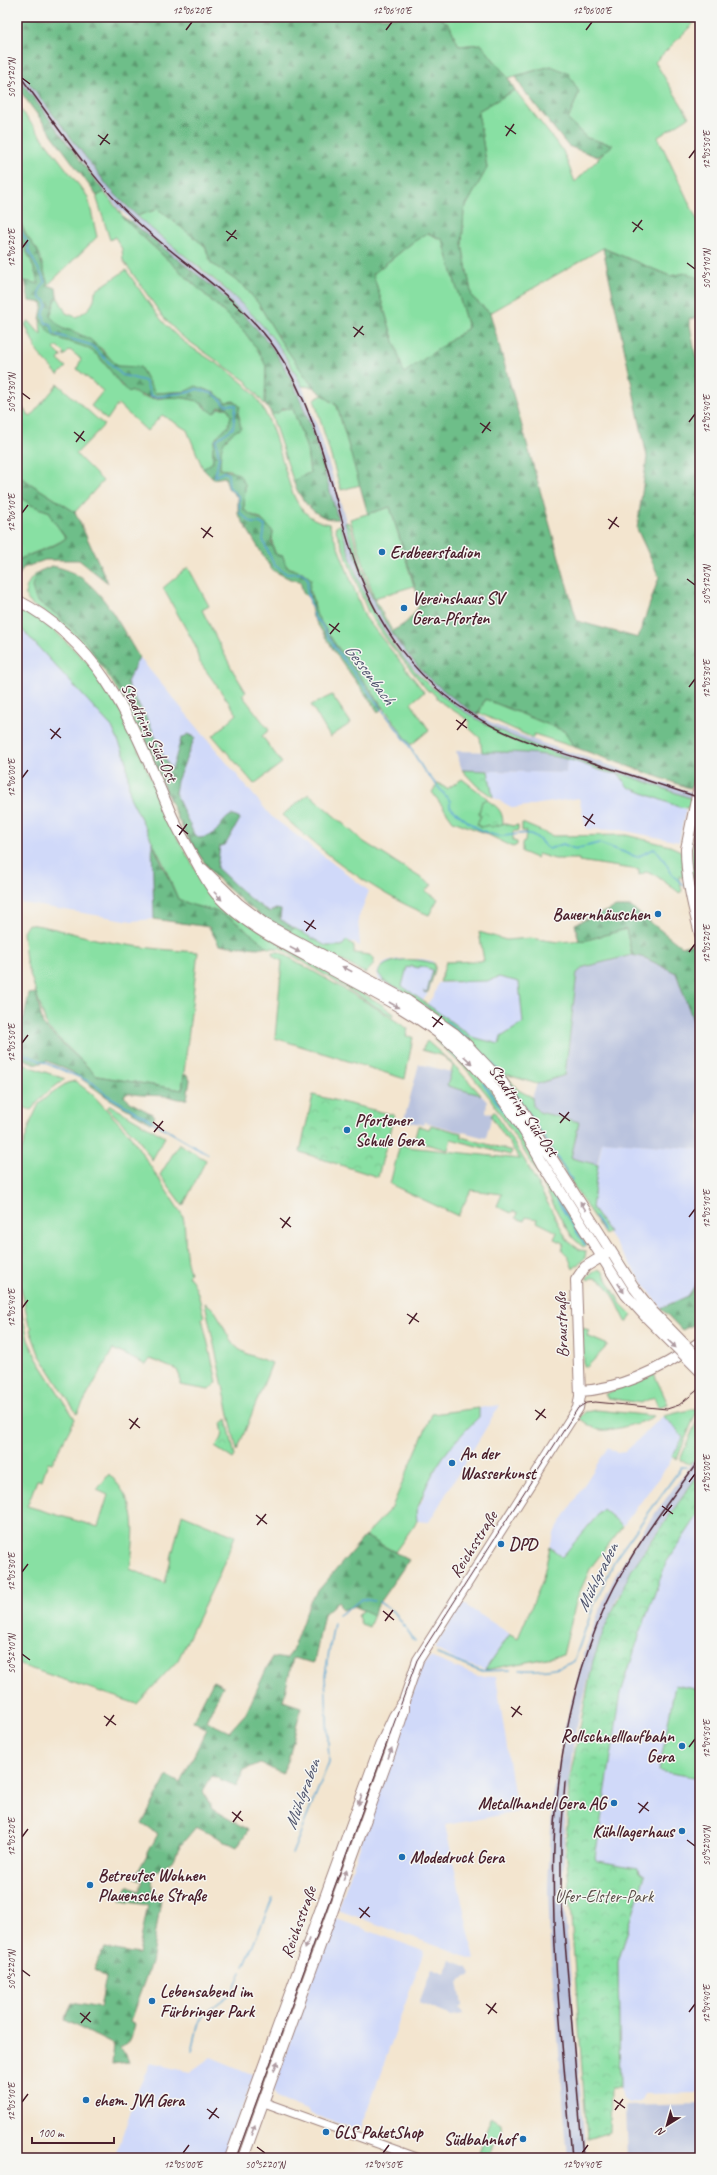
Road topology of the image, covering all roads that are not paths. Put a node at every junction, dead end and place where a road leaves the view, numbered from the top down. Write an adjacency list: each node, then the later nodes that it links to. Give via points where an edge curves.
1 (17, 600): 3 (main road, Stadtring Süd-Ost, via 70,637 93,662 114,691 140,742 176,826)
2 (700, 783): 4 (main road, via 686,849 690,895)
3 (197, 864): 5 (main road, Stadtring Süd-Ost, one-way to 3, via 503,1083 469,1047 454,1033 408,1001 265,924 239,904); 6 (main road, Stadtring Süd-Ost, one-way to 6, via 210,887 247,922 415,1017 463,1055 495,1090 520,1125)
4 (700, 934)
5 (611, 1251): 6 (main road, Braustraße); 7 (main road, Stadtring Süd-Ost)
6 (601, 1257): 7 (main road, Stadtring Süd-Ost, one-way to 7, via 626,1295); 10 (main road, Braustraße, via 585,1267 576,1280)
7 (649, 1314): 9 (main road, Stadtring Süd-Ost, bridge); 11 (main road, Stadtring Süd-Ost, one-way to 11, bridge)
8 (700, 1342): 12 (main road, via 675,1360)
9 (700, 1360)
10 (578, 1368): 12 (main road, via 582,1380 588,1387); 13 (main road, Braustraße)
11 (700, 1371)
12 (598, 1390): 13 (main road); 14 (main road)
13 (580, 1391): 14 (main road, Braustraße)
14 (578, 1408): 15 (main road, Reichsstraße, via 426,1646 418,1660)
15 (404, 1701): 16 (main road, Reichsstraße, one-way to 16, via 380,1746); 17 (main road, Reichsstraße, one-way to 15, via 391,1750 404,1710)
16 (320, 1908): 17 (main road); 18 (main road, Reichsstraße, one-way to 18)
17 (332, 1912): 19 (main road, Reichsstraße, one-way to 17)
18 (252, 2098): 19 (main road); 20 (main road, Reichsstraße)
19 (263, 2102): 21 (main road, Reichsstraße, one-way to 19); 22 (street)
20 (230, 2158)
21 (243, 2158)
22 (418, 2158)

